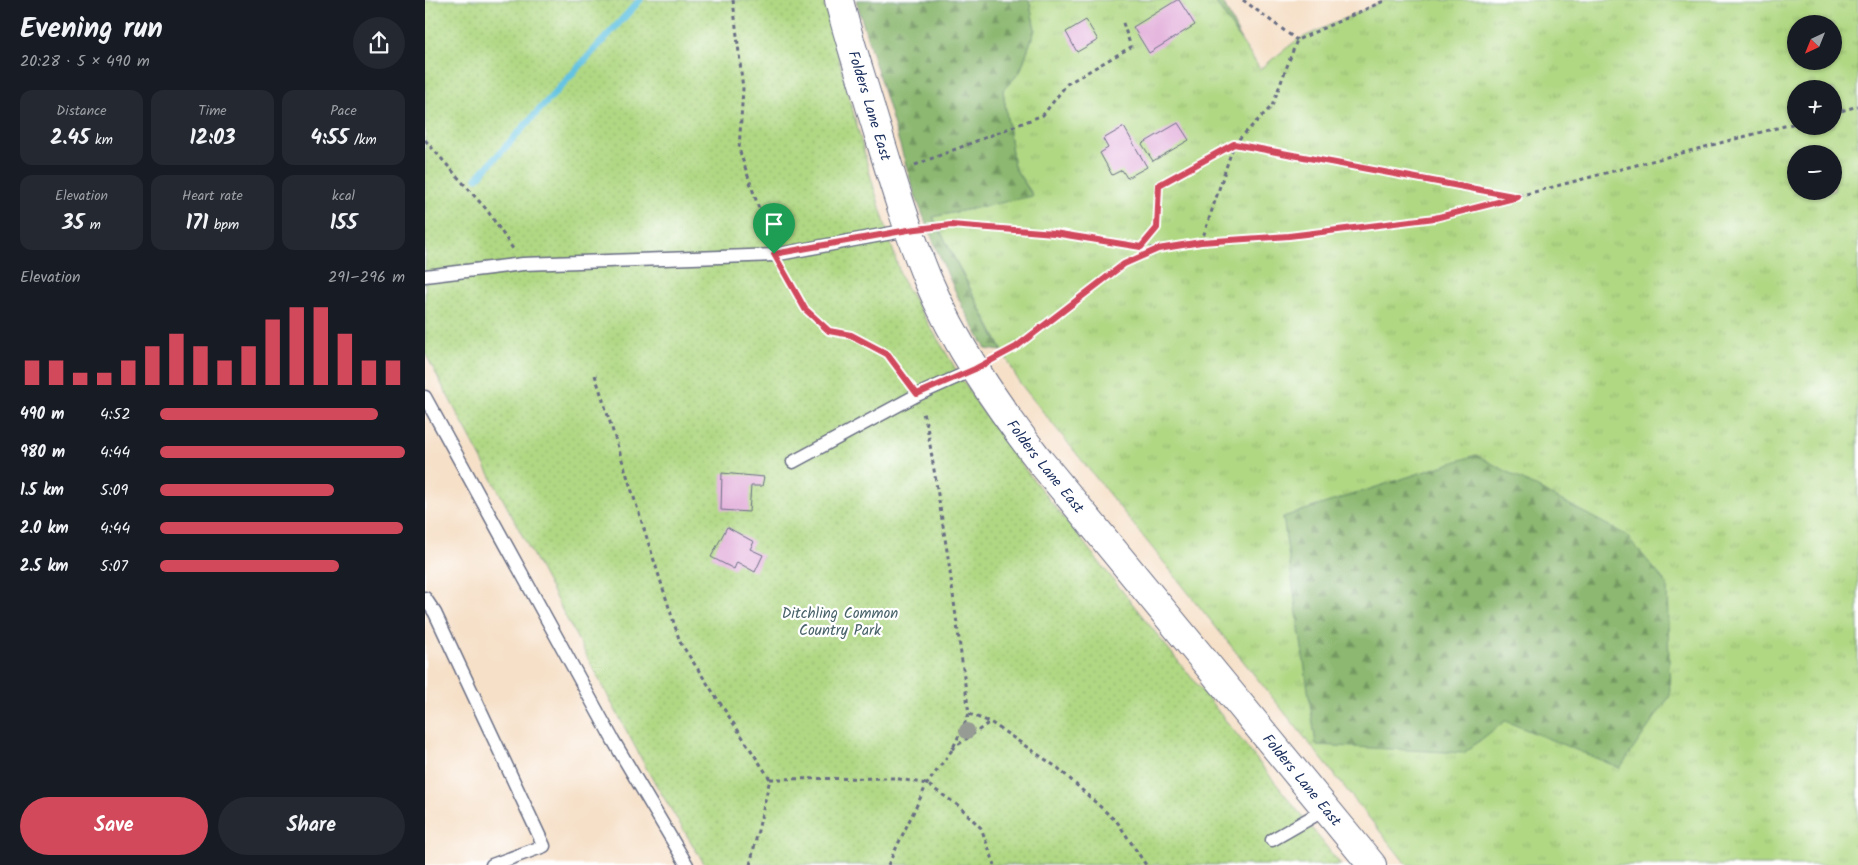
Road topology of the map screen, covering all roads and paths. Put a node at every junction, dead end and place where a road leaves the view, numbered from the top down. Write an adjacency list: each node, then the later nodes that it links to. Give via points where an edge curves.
1 (733, 0): 18 (path, via 743,89 739,149)
2 (839, 0): 12 (street, Folders Lane East)
3 (1243, 0): 6 (path)
4 (1386, 0): 6 (path)
5 (1122, 20): 12 (path, via 1131,47 1067,84 1043,115)
6 (1297, 40): 11 (path, via 1272,106)
7 (1858, 106): 8 (path)
8 (1842, 111)
9 (1787, 125): 13 (path)
10 (425, 140): 19 (path, via 487,210)
11 (1234, 144): 13 (path); 15 (path); 16 (path, via 1159,185 1157,228)
12 (891, 174): 14 (street, Folders Lane East)
13 (1518, 197): 15 (path, via 1435,218 1289,236)
14 (908, 230): 16 (path, via 951,225 1054,233); 18 (lane); 21 (street, Folders Lane East, via 943,312)
15 (1201, 242): 17 (path)
16 (1141, 247): 17 (path)
17 (1158, 249): 21 (path, via 1124,264 1016,347)
18 (774, 254): 19 (lane); 23 (path, via 805,309 829,331 851,335 887,354)
19 (523, 264): 20 (lane)
20 (425, 276)
21 (975, 369): 23 (lane); 32 (street, Folders Lane East, via 1040,460)
22 (595, 375): 30 (path, via 680,642)
23 (917, 394): 25 (lane); 27 (path, via 927,426)
24 (425, 397): 35 (lane, via 613,740)
25 (793, 462)
26 (425, 598): 34 (lane, via 435,613 544,846)
27 (969, 714): 28 (path); 29 (path)
28 (990, 722): 29 (path); 39 (path, via 1058,768 1085,792 1118,823)
29 (952, 750): 31 (path)
30 (770, 779): 31 (path, via 894,778); 36 (path)
31 (927, 784): 37 (path); 38 (path, via 959,806 981,828)
32 (1326, 809): 33 (lane); 40 (street, Folders Lane East)
33 (1272, 840)
34 (492, 865)
35 (687, 865)
36 (750, 865)
37 (888, 865)
38 (995, 865)
39 (1146, 865)
40 (1372, 865)

